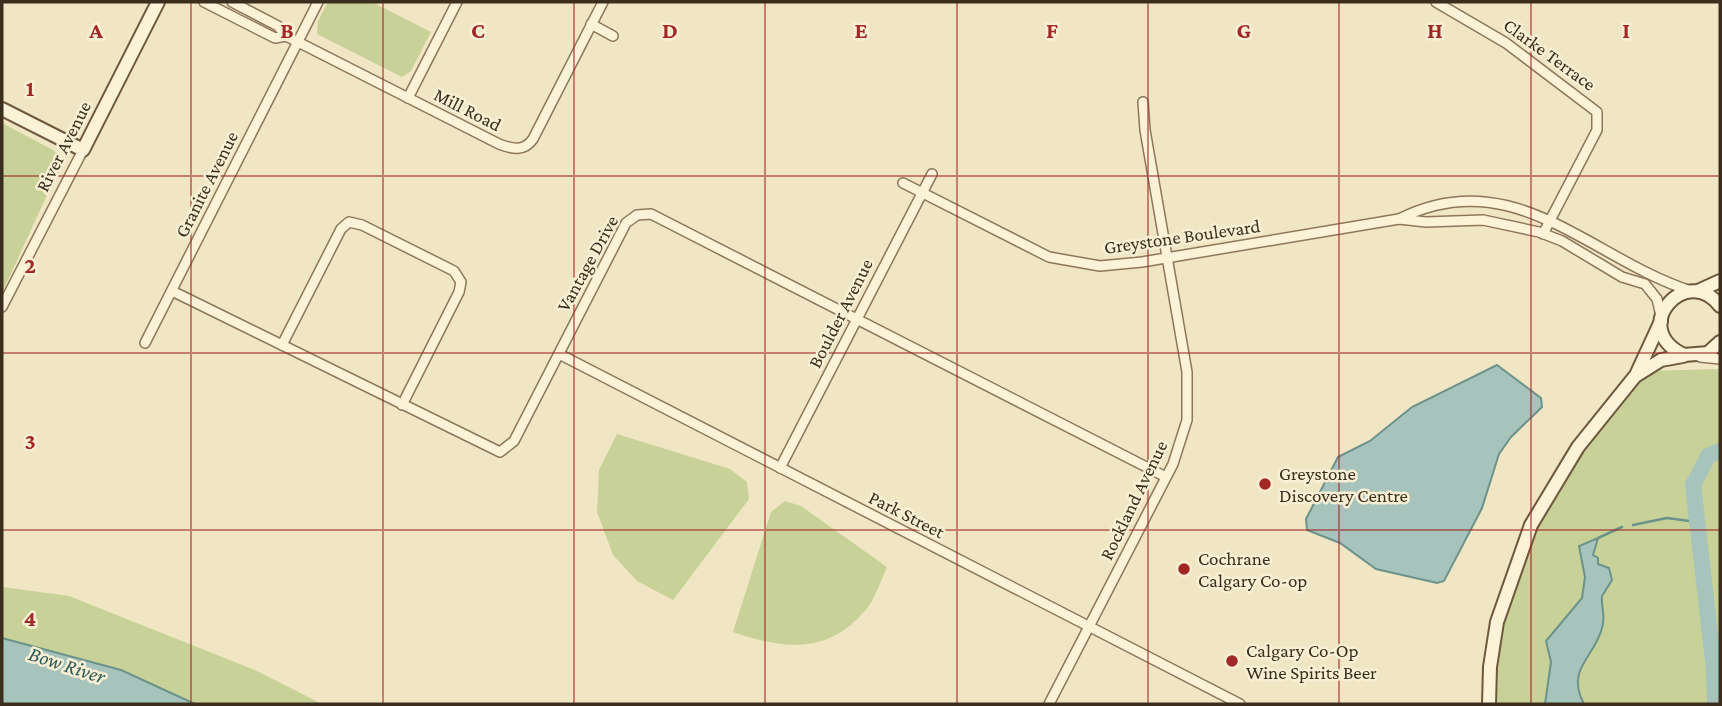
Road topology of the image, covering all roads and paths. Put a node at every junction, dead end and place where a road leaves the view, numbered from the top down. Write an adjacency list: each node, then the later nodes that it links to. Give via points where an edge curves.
1 (158, 2): 15 (main road, River Avenue)
2 (204, 2): 9 (street, Mill Road, via 275,38)
3 (232, 2): 9 (street, Mill Road, via 278,26)
4 (318, 2): 11 (street, Granite Avenue)
5 (457, 2): 12 (street)
6 (603, 2): 8 (street, Mill Road)
7 (1436, 2): 20 (street, Clarke Terrace, via 1517,50 1597,112 1597,130)
8 (591, 24): 10 (street); 12 (street, Mill Road, via 533,139 523,148 499,144)
9 (286, 36): 11 (street, Mill Road)
10 (613, 36)
11 (298, 42): 12 (street, Mill Road); 24 (street, Granite Avenue)
12 (408, 98)
13 (1143, 102): 22 (street)
14 (2, 109): 15 (main road)
15 (83, 150): 27 (street, River Avenue)
16 (932, 173): 18 (street, Boulder Avenue)
17 (903, 183): 18 (street, Greystone Boulevard)
18 (922, 193): 22 (street, Greystone Boulevard, via 1061,261 1100,266); 28 (street, Boulder Avenue)
19 (1399, 219): 20 (street, Greystone Boulevard, via 1425,206 1469,203 1509,207); 21 (street, Greystone Boulevard, via 1483,220); 22 (street, Greystone Boulevard)
20 (1550, 219): 21 (street, Clarke Terrace); 25 (street, Greystone Boulevard, via 1641,271)
21 (1543, 234): 29 (street, Greystone Boulevard, via 1645,284 1657,299)
22 (1168, 258): 39 (street, Rockland Avenue, via 1189,394 1184,434)
23 (1720, 282): 25 (main road)
24 (172, 291): 31 (street, Granite Avenue); 32 (street, Vantage Drive)
25 (1695, 291): 26 (main road, via 1708,294); 29 (main road, via 1672,298)
26 (1720, 306)
27 (2, 307)
28 (857, 319): 33 (street, Vantage Drive, via 660,217 643,213 626,223); 38 (street, Boulder Avenue); 39 (street, Vantage Drive)
29 (1661, 319): 34 (main road, via 1666,343); 36 (main road)
30 (1720, 342): 34 (main road, via 1708,353)
31 (145, 343)
32 (282, 345): 37 (street, Vantage Drive); 37 (street, via 345,224 356,222 454,271 461,282)
33 (558, 354): 37 (street, Vantage Drive, via 514,441 505,450 491,449); 38 (street, Park Street)
34 (1691, 356): 35 (street); 36 (main road, via 1661,360)
35 (1720, 359)
36 (1636, 375): 41 (main road, via 1577,447 1527,534 1497,622)
37 (402, 405)
38 (780, 468): 40 (street, Park Street)
39 (1166, 477): 40 (street, Rockland Avenue)
40 (1088, 628): 42 (street, Rockland Avenue); 43 (street, Park Street)
41 (1490, 698): 44 (main road)
42 (1049, 704)
43 (1240, 704)
44 (1497, 704)

